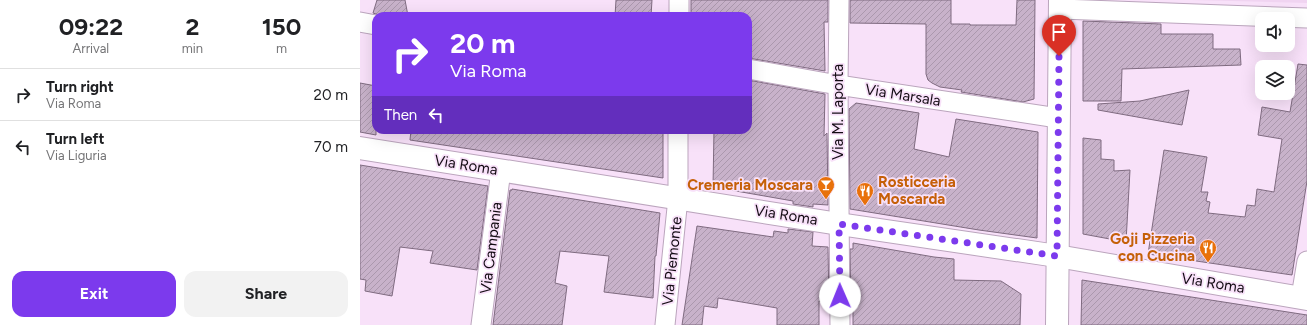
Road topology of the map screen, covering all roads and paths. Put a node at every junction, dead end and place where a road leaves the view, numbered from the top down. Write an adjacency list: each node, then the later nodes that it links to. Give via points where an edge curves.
1 (679, 0): 5 (street)
2 (839, 0): 10 (street, Via M. Laporta)
3 (1060, 5): 4 (street); 11 (main road)
4 (1172, 7): 6 (street)
5 (679, 12)
6 (1307, 18)
7 (360, 22): 8 (street)
8 (372, 24)
9 (752, 70): 10 (street, Via Marsala)
10 (838, 85): 11 (street, Via Marsala); 16 (street, Via M. Laporta)
11 (1058, 118): 17 (main road)
12 (678, 134): 15 (street, Via Piemonte)
13 (360, 148): 14 (main road, Via Roma)
14 (501, 170): 15 (main road, Via Roma); 20 (street, Via Campania)
15 (678, 198): 16 (main road, Via Roma); 21 (street, Via Piemonte)
16 (839, 224): 17 (main road, Via Roma); 22 (street, Via M. Laporta)
17 (1057, 256): 19 (main road, Via Roma); 23 (main road)
18 (1307, 261): 19 (street)
19 (1304, 298)
20 (481, 325)
21 (665, 325)
22 (840, 325)
23 (1057, 325)

